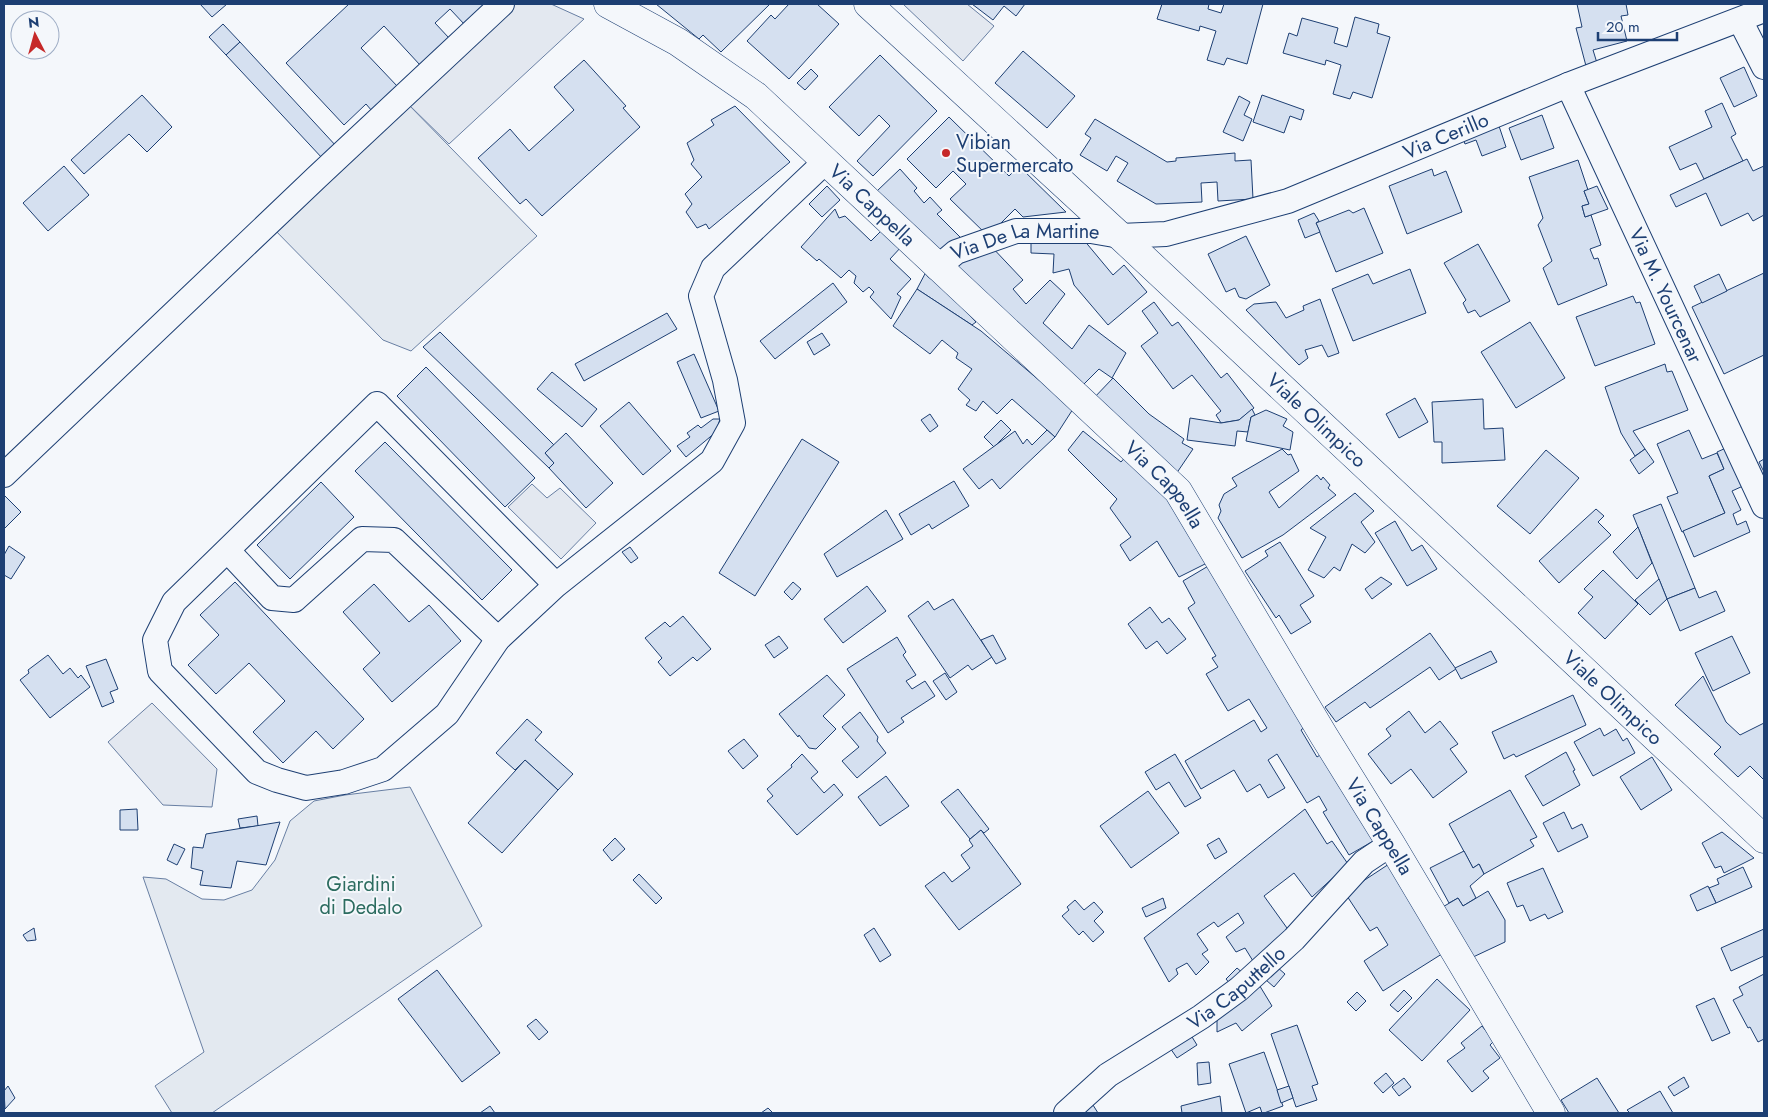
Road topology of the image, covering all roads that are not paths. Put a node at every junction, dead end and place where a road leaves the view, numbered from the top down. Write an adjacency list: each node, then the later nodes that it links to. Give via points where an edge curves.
1 (502, 4): 11 (street)
2 (608, 4): 8 (street, Via Cappella, via 678,42 756,96)
3 (868, 4): 9 (street, Viale Olimpico)
4 (1764, 10): 5 (street, Via Cerillo)
5 (1740, 20): 6 (street); 7 (street, Via Cerillo)
6 (1764, 67)
7 (1568, 85): 9 (street, Via Cerillo, via 1288,201 1166,234); 12 (street, Via M. Yourcenar)
8 (825, 162): 10 (street, Via Cappella); 14 (street, via 713,268 701,296 725,380 733,423 712,461)
9 (1120, 236): 10 (street, Via De La Martine, via 1091,231 1016,230 956,252); 16 (street, Viale Olimpico)
10 (938, 268): 17 (street, Via Cappella, via 1178,491)
11 (4, 476)
12 (1764, 506)
13 (228, 550): 14 (street, via 377,404); 15 (street, via 272,598 294,600 362,540 394,540); 15 (street, via 174,602 155,640 160,671 257,772 277,780 306,788 344,782 383,769 447,714)
14 (556, 585): 15 (street)
15 (498, 639)
16 (1759, 828)
17 (1391, 844): 18 (street, Via Caputtello, via 1364,862 1294,939 1239,989 1201,1017 1108,1074); 19 (street, Via Cappella)
18 (1066, 1113)
19 (1551, 1113)

